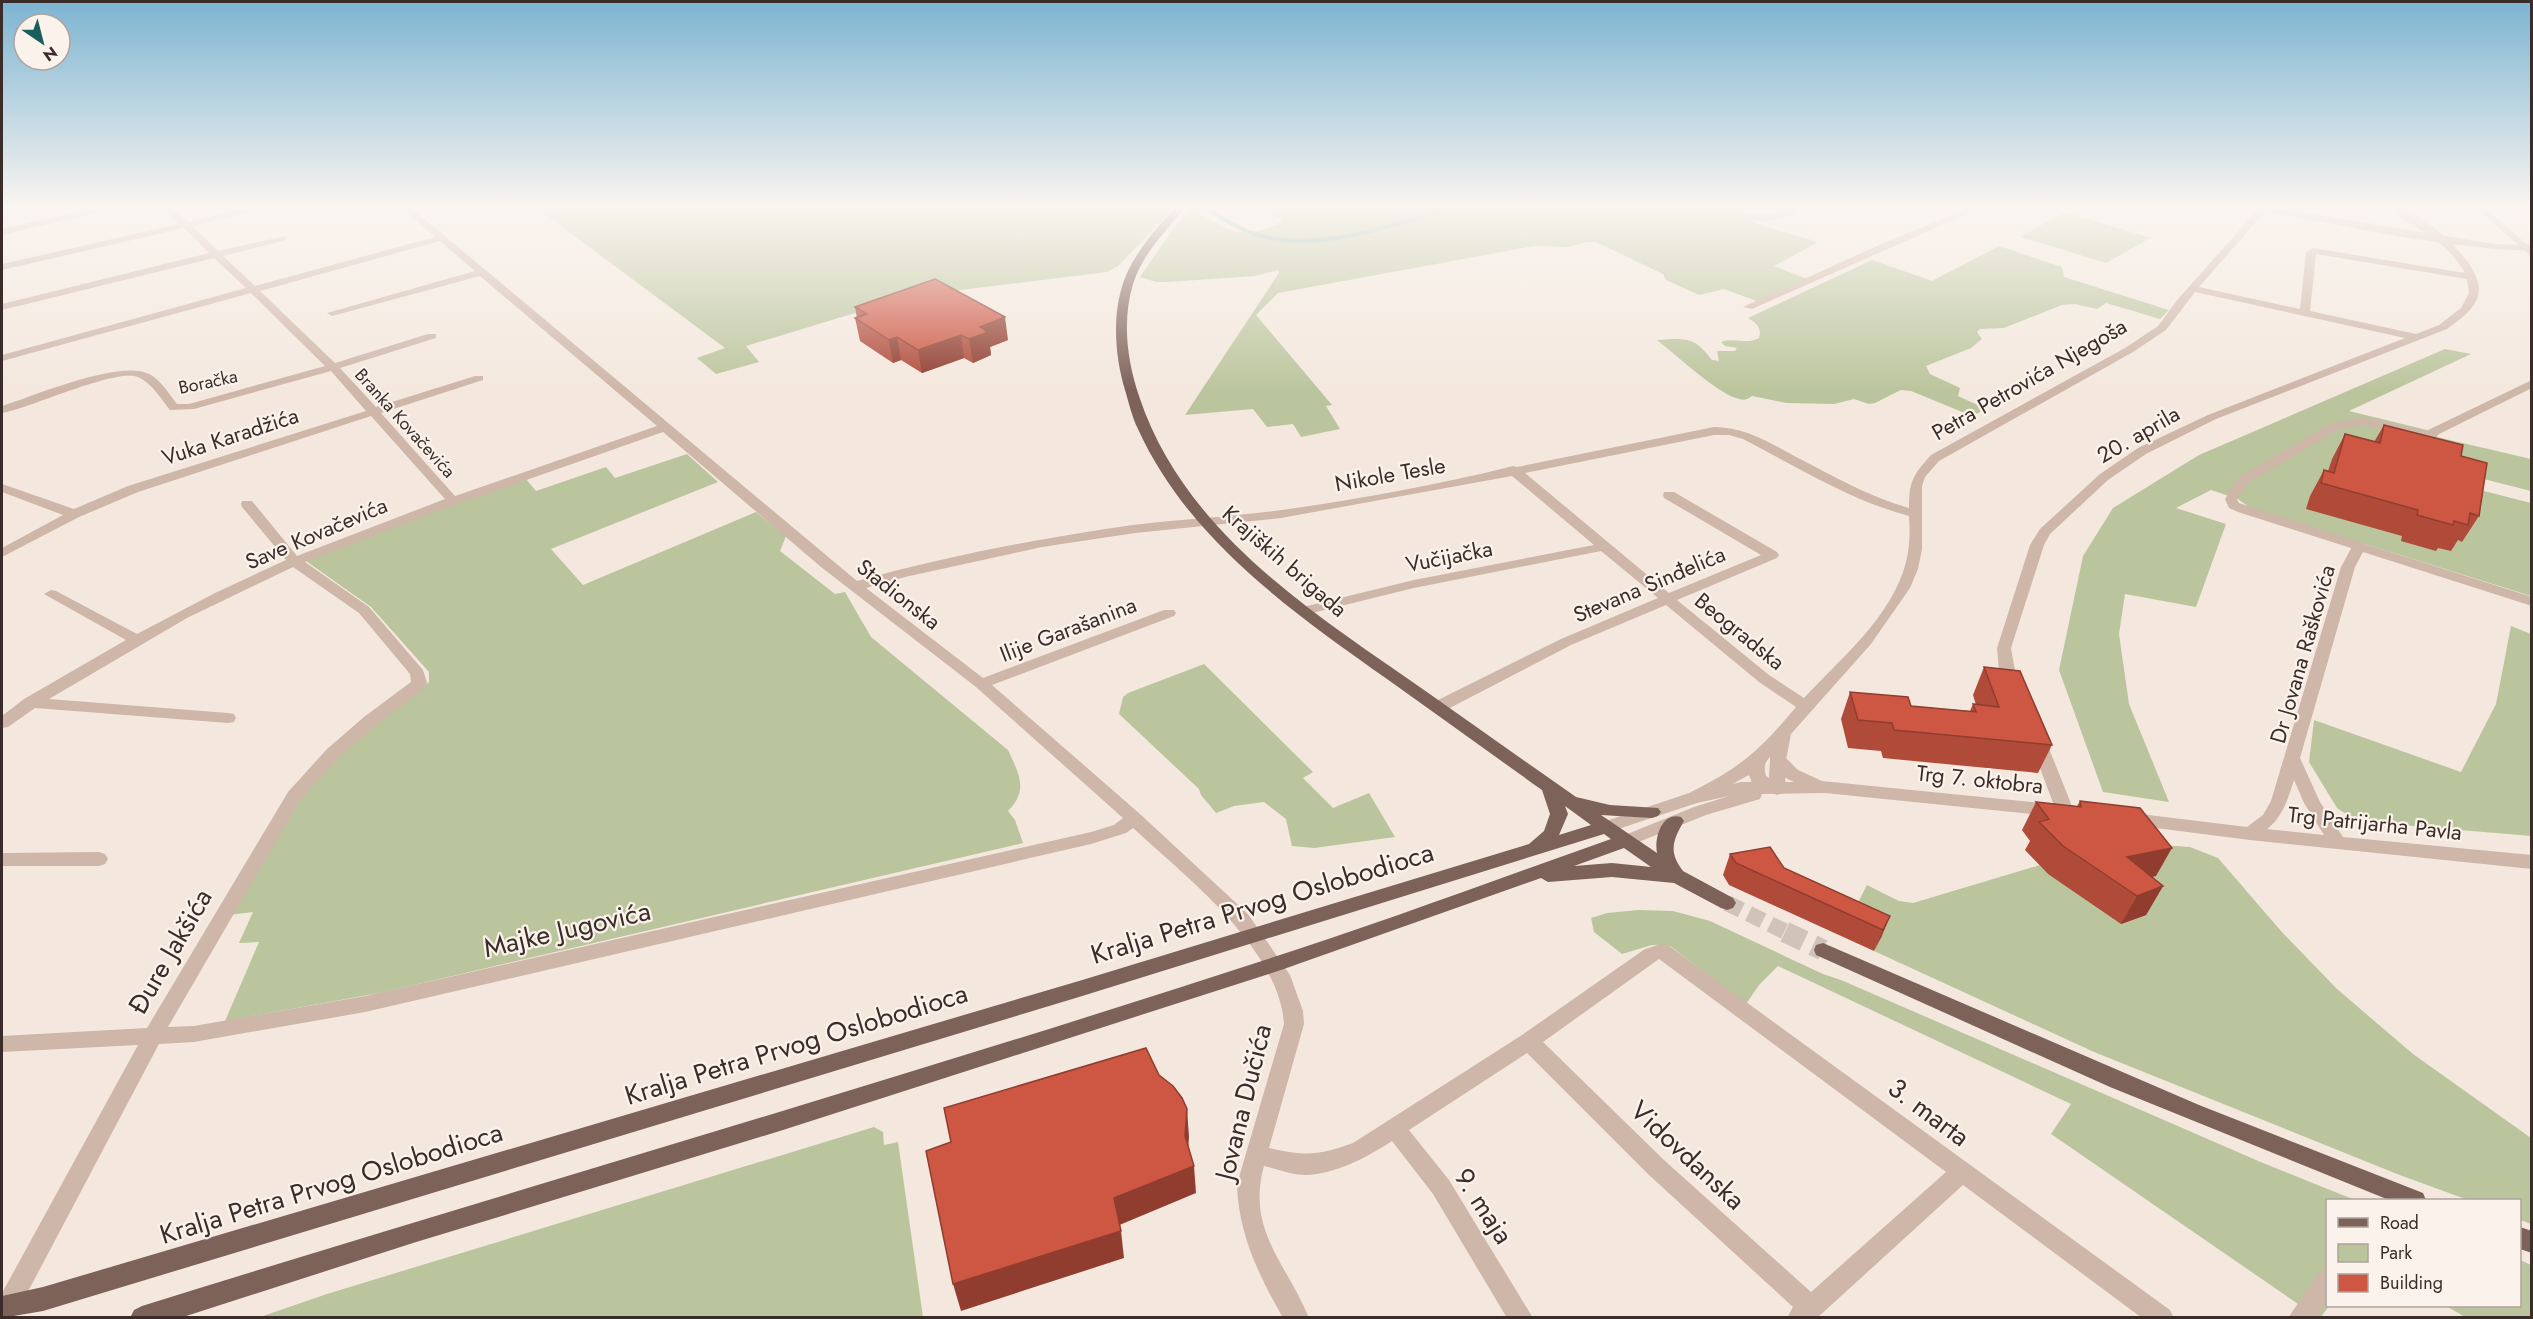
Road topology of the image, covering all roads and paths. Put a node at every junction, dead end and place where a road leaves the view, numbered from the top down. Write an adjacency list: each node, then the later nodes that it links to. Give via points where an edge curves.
1 (162, 268): 15 (street)
2 (231, 268): 13 (street, Branka Kovačevića)
3 (332, 268): 13 (street)
4 (478, 268): 11 (street, Stadionska)
5 (1135, 268): 35 (main road, Krajiških brigada, via 1123,313 1122,347 1131,392 1144,428 1173,484)
6 (1836, 268): 16 (street)
7 (2212, 268): 14 (street, Petra Petrovića Njegoša)
8 (2309, 268): 18 (street)
9 (2414, 268): 12 (street)
10 (2468, 268): 12 (street)
11 (483, 272): 17 (street); 27 (street, Stadionska)
12 (2472, 277): 20 (street, 20. aprila, via 2474,286 2464,312 2443,327)
13 (253, 289): 21 (street); 22 (street, Branka Kovačevića)
14 (2193, 289): 18 (street); 34 (street, Petra Petrovića Njegoša, via 2162,328 1935,458 1919,476)
15 (2, 307)
16 (1748, 307)
17 (332, 313)
18 (2305, 313): 20 (street)
19 (432, 336): 22 (street, Branka Kovačevića)
20 (2416, 337): 48 (street, 20. aprila, via 2168,437 2104,477 2082,497 2045,532 2037,545 2004,648 2007,671)
21 (2, 358)
22 (333, 368): 25 (street, Boračka, via 206,404 174,408 147,377 132,370); 26 (street, Branka Kovačevića)
23 (479, 378): 26 (street, Vuka Karadžića)
24 (2532, 383): 36 (street, via 2427,435 2364,421 2336,426 2242,480 2231,499 2243,509)
25 (2, 410)
26 (374, 412): 31 (street, Branka Kovačevića); 33 (street, Vuka Karadžića, via 133,489)
27 (666, 427): 31 (street, Save Kovačevića); 40 (street, Stadionska)
28 (1513, 470): 34 (street, Nikole Tesle, via 1698,433 1730,431 1747,436 1848,489); 35 (street, Nikole Tesle, via 1327,506); 37 (street, Beogradska)
29 (2, 488): 33 (street)
30 (1669, 495): 42 (street, Stevana Sinđelića, via 1772,555)
31 (453, 501): 39 (street, Save Kovačevića)
32 (247, 504): 39 (street)
33 (74, 513): 38 (street, Vuka Karadžića)
34 (1914, 513): 50 (street, Petra Petrovića Njegoša, via 1914,555 1900,593 1858,650)
35 (1206, 522): 40 (street, Nikole Tesle, via 1042,543); 44 (main road, Krajiških brigada)
36 (2359, 546): 43 (street, Dr Jovana Raškovića); 58 (street, Dr Jovana Raškovića, via 2348,567 2310,689)
37 (1603, 547): 42 (street, Beogradska); 44 (street, Vučijačka, via 1414,584)
38 (2, 553)
39 (295, 562): 46 (street, Save Kovačevića); 81 (street, Đure Jakšića, via 364,610 418,673 419,682 333,753 294,796)
40 (856, 586): 47 (street, Stadionska)
41 (51, 594): 46 (street)
42 (1666, 598): 50 (street, Beogradska, via 1788,697); 51 (street, Stevana Sinđelića, via 1538,655)
43 (2532, 602)
44 (1304, 611): 51 (main road, Krajiških brigada)
45 (1169, 613): 47 (street, Ilije Garašanina)
46 (137, 640): 49 (street, Save Kovačevića)
47 (981, 684): 65 (street, Stadionska)
48 (2020, 699)
49 (30, 703): 52 (street); 53 (street, Save Kovačevića)
50 (1805, 706): 55 (street, Petra Petrovića Njegoša)
51 (1438, 707): 60 (main road, Krajiških brigada)
52 (228, 718)
53 (2, 723)
54 (2032, 728): 59 (street, Trg 7. oktobra, via 2071,812)
55 (1784, 730): 56 (street, Petra Petrovića Njegoša); 57 (street, Petra Petrovića Njegoša)
56 (1758, 760): 61 (street, via 1758,779); 62 (street, Petra Petrovića Njegoša)
57 (1778, 760): 59 (street, via 1792,774); 61 (street, Petra Petrovića Njegoša)
58 (2293, 760): 68 (street, Dr Jovana Raškovića, via 2269,819); 70 (street, via 2312,803)
59 (1825, 788): 61 (street, Trg 7. oktobra)
60 (1550, 789): 63 (main road, via 1592,807); 67 (main road, Krajiških brigada); 71 (main road, via 1559,814 1551,834)
61 (1777, 789): 62 (street, Petra Petrovića Njegoša, via 1742,788); 66 (street)
62 (1695, 797): 63 (street, Petra Petrovića Njegoša)
63 (1652, 812): 67 (street, Petra Petrovića Njegoša)
64 (2111, 817): 68 (street, Trg Patrijarha Pavla)
65 (1134, 818): 78 (street, Stadionska); 81 (street, Majke Jugovića, via 1120,829 1091,838 376,1001 194,1035)
66 (1675, 821): 69 (street); 75 (main road, via 1667,830 1663,846)
67 (1606, 827): 69 (main road, Krajiških brigada); 71 (main road, Kralja Petra Prvog Oslobodioca)
68 (2250, 834): 70 (street, Trg Patrijarha Pavla)
69 (1626, 841): 75 (main road, Krajiških brigada); 76 (main road)
70 (2337, 842): 74 (street, Trg Patrijarha Pavla)
71 (1534, 850): 78 (main road, Kralja Petra Prvog Oslobodioca)
72 (99, 859): 73 (street)
73 (2, 860)
74 (2532, 862)
75 (1677, 876): 76 (main road, via 1612,870); 77 (main road, Krajiških brigada)
76 (1501, 883): 80 (main road)
77 (1727, 903)
78 (1254, 935): 80 (street, Stadionska); 89 (main road, Kralja Petra Prvog Oslobodioca)
79 (1823, 950): 87 (main road, via 2245,1133)
80 (1275, 965): 85 (street, Jovana Dučića, via 1288,993 1294,1024); 91 (main road)
81 (152, 1037): 83 (street, Majke Jugovića); 89 (street, Đure Jakšića)
82 (1529, 1041): 84 (street); 86 (street, 3. marta, via 1652,954 1662,951); 90 (street, Vidovdanska)
83 (2, 1044)
84 (1394, 1128): 85 (street, via 1360,1150 1325,1163 1303,1165); 93 (street, 9. maja, via 1441,1186)
85 (1258, 1155): 92 (street, Jovana Dučića, via 1248,1184 1247,1204 1259,1249)
86 (1961, 1172): 90 (street); 94 (street, 3. marta)
87 (2412, 1199)
88 (2326, 1282): 95 (street)
89 (3, 1310)
90 (1804, 1312)
91 (142, 1317)
92 (1297, 1317)
93 (1521, 1317)
94 (2162, 1317)
95 (2300, 1317)

